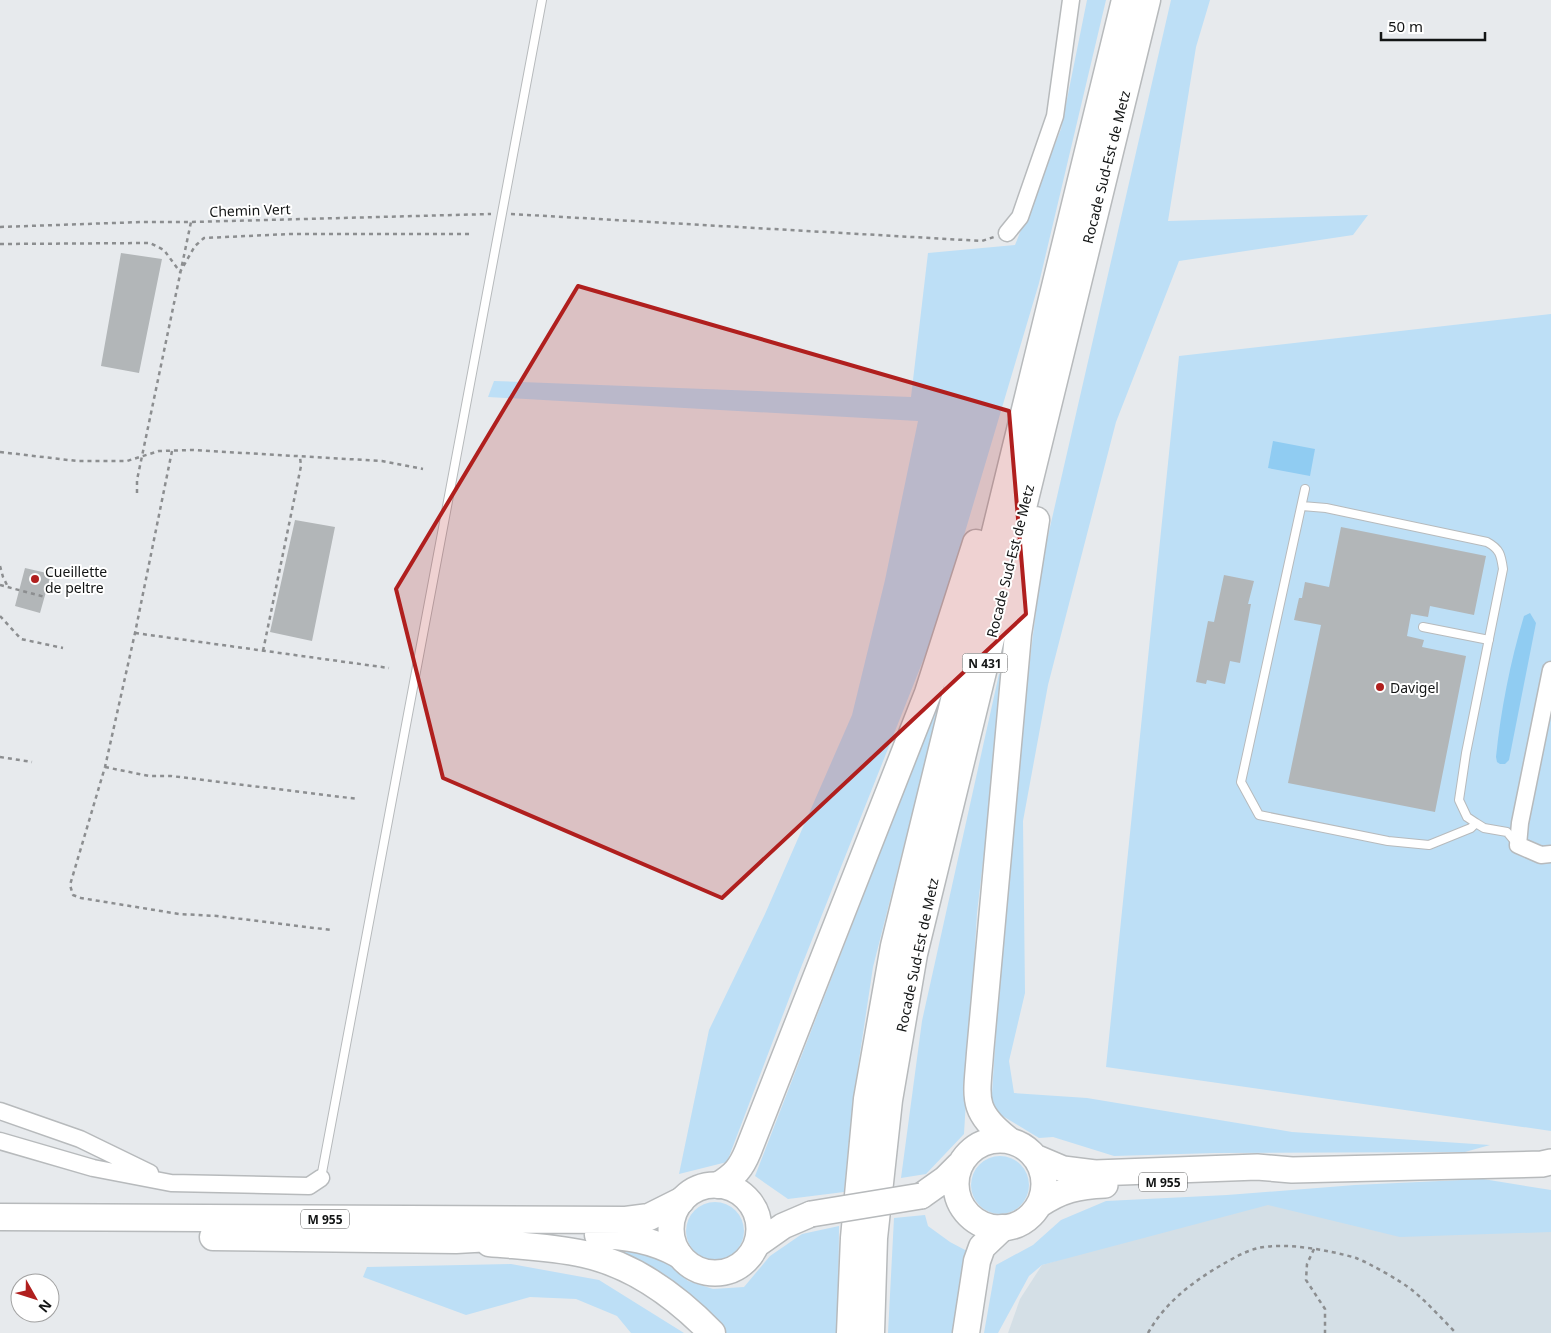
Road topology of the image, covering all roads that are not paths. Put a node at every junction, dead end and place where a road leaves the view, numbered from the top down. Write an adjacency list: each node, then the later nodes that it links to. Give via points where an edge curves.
1 (542, 0): 22 (lane)
2 (1071, 0): 5 (street, via 1055,116 1020,218)
3 (1125, 0): 6 (highway, Rocade Sud-Est de Metz / N 431)
4 (1147, 0): 6 (highway, Rocade Sud-Est de Metz / N 431)
5 (1007, 233)
6 (1056, 330): 16 (highway, via 1018,634 977,1097 985,1119); 24 (highway, via 928,693 748,1151 732,1177); 38 (highway, Rocade Sud-Est de Metz / N 431, via 894,946 867,1099 854,1238); 39 (highway, Rocade Sud-Est de Metz / N 431, via 914,954 888,1110 874,1238)
7 (1305, 489): 8 (lane)
8 (1302, 506): 10 (lane, via 1326,508 1488,542 1496,547 1503,569); 12 (lane, via 1241,782 1259,815 1429,845)
9 (1423, 627): 10 (lane)
10 (1489, 640): 12 (lane, via 1460,800 1467,817)
11 (1551, 670): 13 (street)
12 (1476, 823): 13 (lane, via 1484,828 1507,832)
13 (1518, 845): 14 (street, via 1541,856)
14 (1551, 854)
15 (0, 1111): 23 (street, via 80,1139)
16 (1007, 1139): 18 (main road, via 1029,1149); 20 (main road, via 979,1144)
17 (0, 1142): 23 (street, via 93,1168)
18 (1037, 1158): 21 (main road, M 955, via 1063,1169 1095,1173 1257,1167); 28 (main road, via 1044,1182)
19 (1548, 1164): 21 (main road, M 955)
20 (959, 1165): 25 (main road); 29 (main road, via 955,1180 957,1196)
21 (1292, 1170): 28 (main road, M 955, via 1255,1177 1076,1188 1052,1196)
22 (322, 1178): 23 (street, via 309,1186)
23 (171, 1183)
24 (719, 1185): 26 (main road, via 698,1188); 27 (main road, via 734,1189)
25 (921, 1196): 29 (main road); 30 (main road, bridge)
26 (681, 1201): 31 (highway, M 955, via 649,1216 618,1221); 36 (main road, via 671,1227 672,1241)
27 (752, 1204): 30 (main road); 35 (main road, via 759,1224)
28 (1039, 1205): 32 (main road, via 1023,1222)
29 (964, 1211): 32 (main road, via 975,1221)
30 (811, 1214): 35 (main road, via 783,1226)
31 (0, 1218)
32 (1002, 1228): 40 (highway, via 979,1254)
33 (0, 1236): 34 (highway, M 955)
34 (456, 1240): 36 (highway, M 955, via 571,1234 625,1236 663,1246); 37 (highway, M 955, via 562,1250 614,1264 664,1291)
35 (756, 1244): 36 (main road, via 744,1262 726,1272 699,1270)
36 (678, 1254)
37 (712, 1333)
38 (850, 1333)
39 (871, 1333)
40 (966, 1333)

